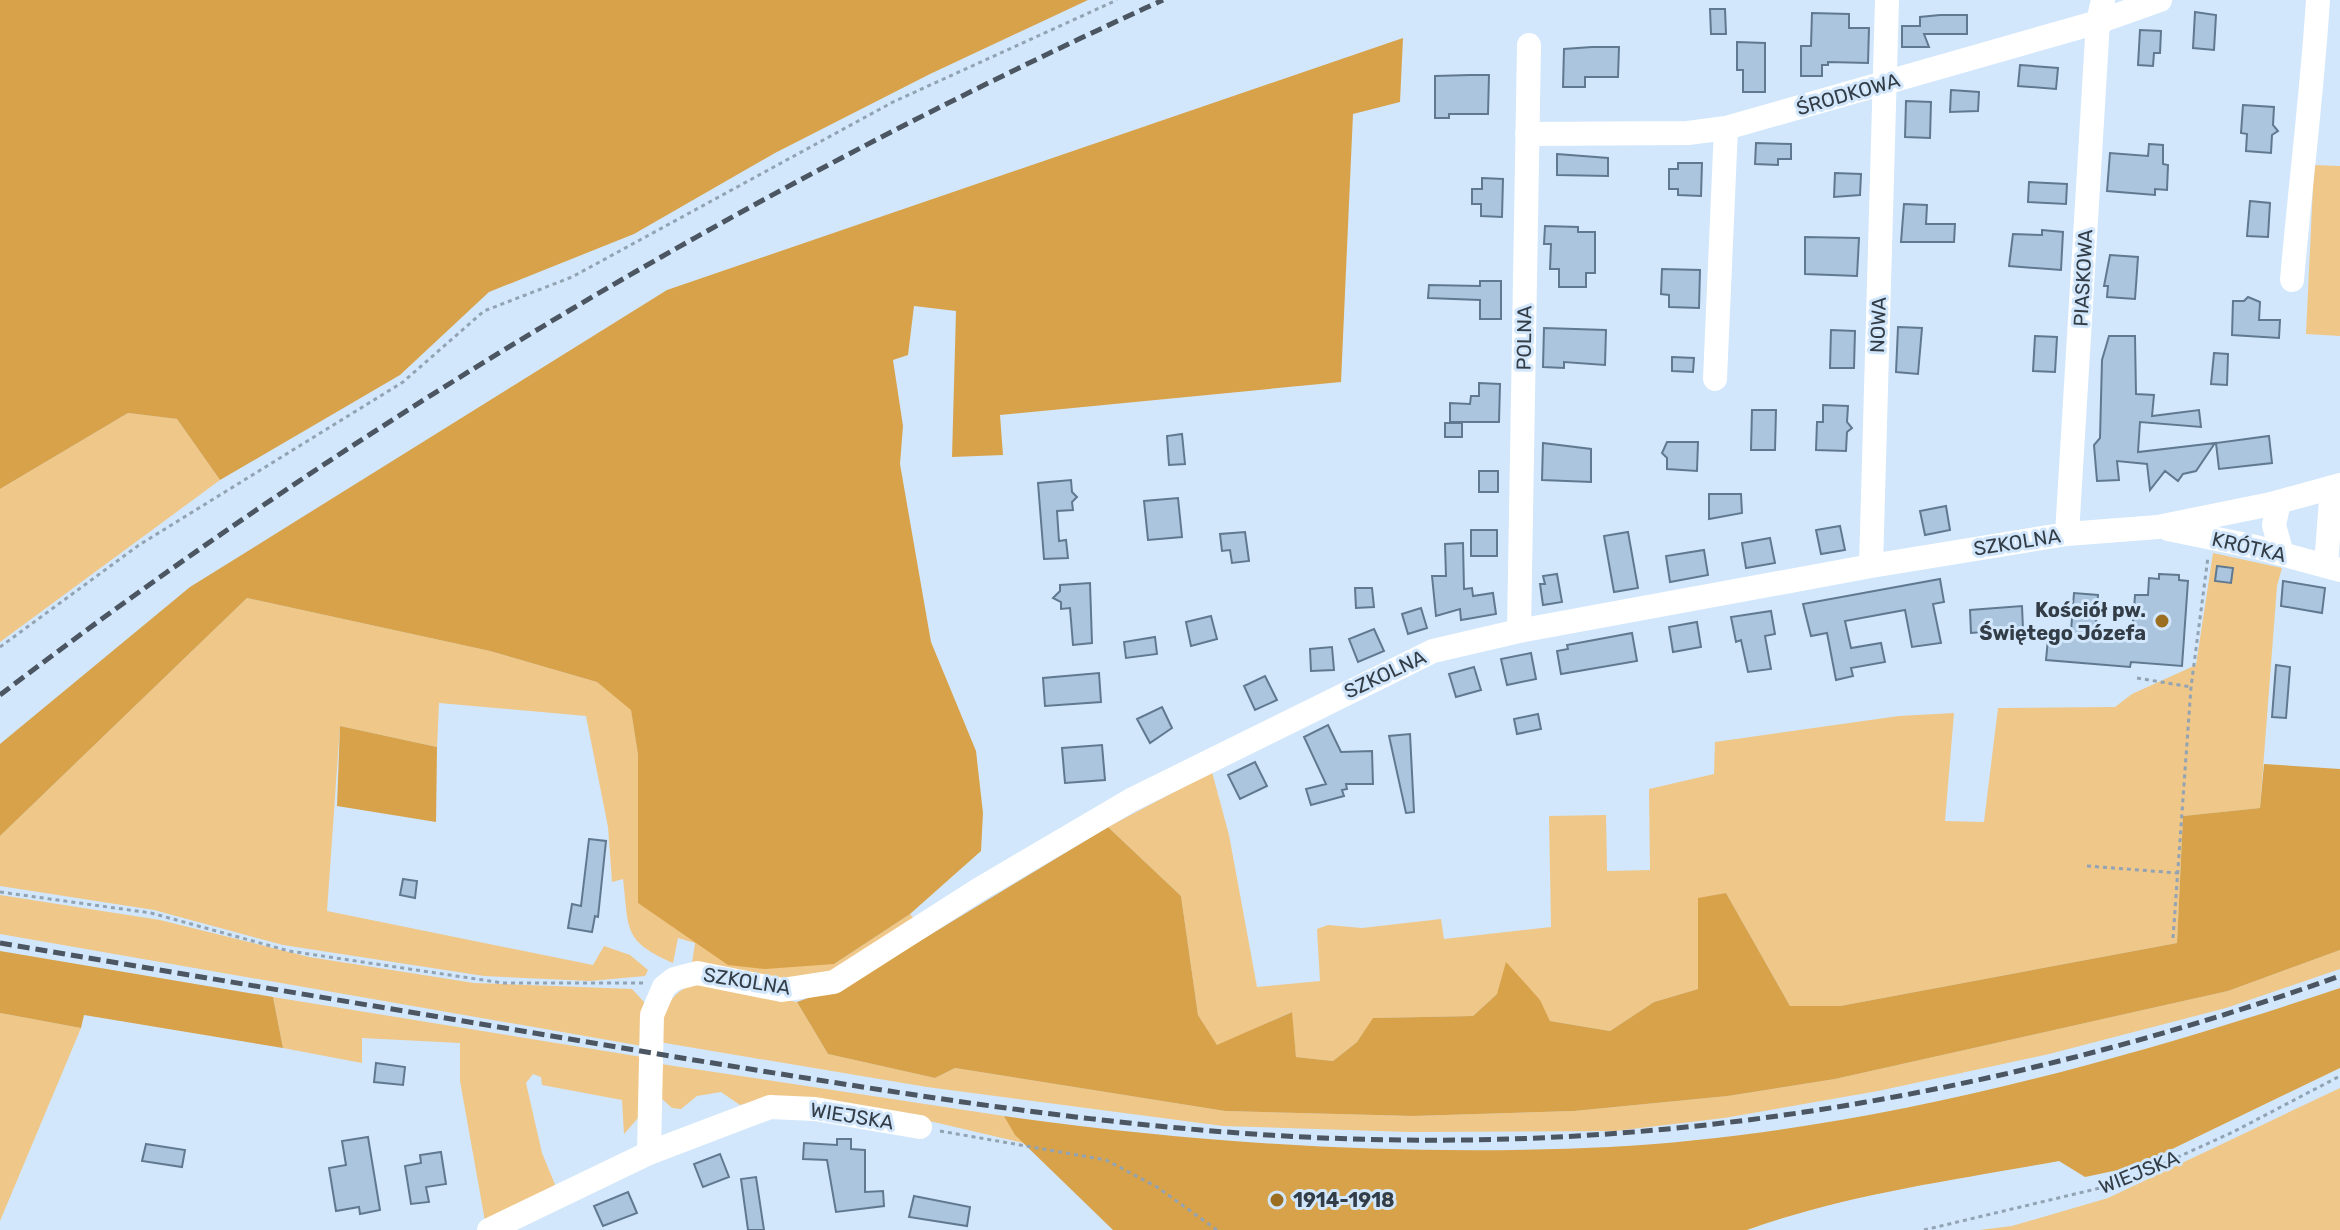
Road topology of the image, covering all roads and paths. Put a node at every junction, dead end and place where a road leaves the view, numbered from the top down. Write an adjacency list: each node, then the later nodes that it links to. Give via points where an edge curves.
1 (1117, 0): 21 (path, via 893,102 572,277 484,311 403,382 139,545)
2 (1887, 0): 7 (street, NOWA)
3 (2160, 0): 5 (street, ŚRODKOWA)
4 (2318, 0): 10 (street)
5 (2100, 11): 7 (street, ŚRODKOWA); 15 (street, PIASKOWA)
6 (1529, 45): 9 (street, POLNA)
7 (1886, 83): 8 (street, ŚRODKOWA); 18 (street, NOWA)
8 (1726, 128): 9 (street, ŚRODKOWA); 11 (street)
9 (1527, 134): 20 (street, POLNA)
10 (2292, 280)
11 (1715, 379)
12 (2336, 486): 13 (street, SZKOLNA); 19 (street)
13 (2279, 502): 14 (street, SZKOLNA); 17 (street, via 2274,525)
14 (2158, 527): 15 (street, SZKOLNA); 16 (street, KRÓTKA)
15 (2067, 534): 18 (street, SZKOLNA)
16 (2210, 538): 17 (street, KRÓTKA); 23 (path)
17 (2282, 554): 19 (street, KRÓTKA)
18 (1871, 566): 20 (street, SZKOLNA)
19 (2333, 568)
20 (1519, 631): 28 (street, SZKOLNA, via 1413,659 1131,800 834,982 782,990 697,973)
21 (0, 647)
22 (2137, 678): 23 (path)
23 (2191, 687): 25 (path)
24 (2087, 866): 25 (path)
25 (2178, 873): 27 (path)
26 (0, 892): 28 (path, via 151,913 289,951 503,983 642,982)
27 (2173, 938)
28 (664, 987): 31 (street, via 651,1028)
29 (2340, 1076): 34 (path, WIEJSKA, via 2121,1183)
30 (920, 1127): 31 (street, WIEJSKA, via 770,1107); 33 (path, WIEJSKA, via 1106,1160 1157,1187)
31 (649, 1153): 32 (street, WIEJSKA)
32 (489, 1230)
33 (1217, 1230)
34 (1924, 1230)

